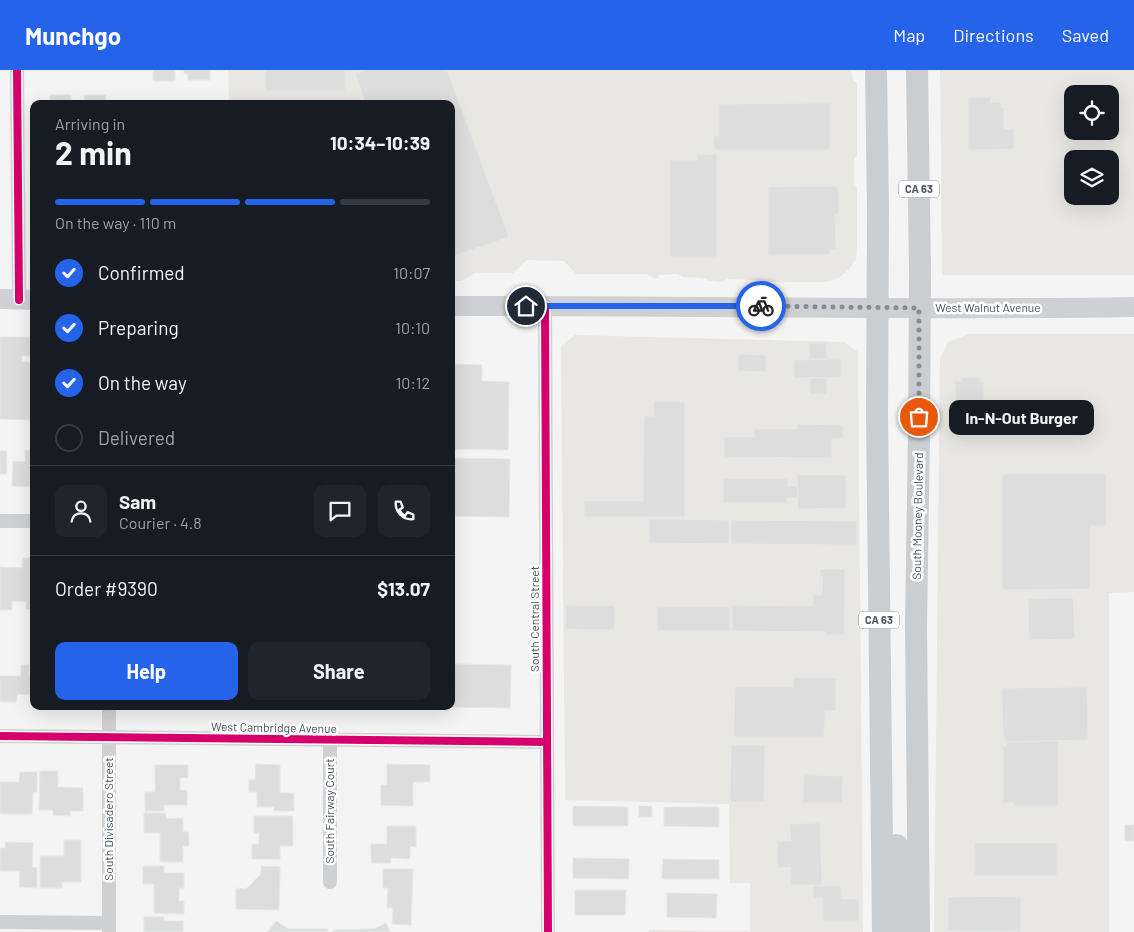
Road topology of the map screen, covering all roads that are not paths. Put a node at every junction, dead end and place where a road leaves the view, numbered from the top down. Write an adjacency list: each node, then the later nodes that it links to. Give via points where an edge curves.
1 (17, 70): 4 (street)
2 (876, 70): 8 (main road, CA 63)
3 (918, 70): 9 (main road, South Mooney Boulevard / CA 63)
4 (18, 300)
5 (455, 306): 6 (main road, West Walnut Avenue)
6 (545, 306): 8 (main road, West Walnut Avenue); 17 (street, South Central Street)
7 (1134, 307): 9 (main road, West Walnut Avenue)
8 (878, 308): 9 (main road, West Walnut Avenue); 12 (main road, CA 63)
9 (919, 308): 24 (main road, South Mooney Boulevard / CA 63, via 916,624)
10 (0, 521): 11 (street)
11 (30, 521)
12 (880, 694): 22 (main road, CA 63); 23 (main road, via 895,766 899,920)
13 (109, 710): 15 (street, South Divisadero Street)
14 (0, 736): 15 (street, West Cambridge Avenue)
15 (109, 737): 16 (street, West Cambridge Avenue); 20 (street, South Divisadero Street)
16 (330, 740): 17 (street, West Cambridge Avenue); 18 (street, South Fairway Court)
17 (547, 742): 21 (street, South Central Street)
18 (330, 882)
19 (0, 922): 20 (street)
20 (109, 927)
21 (548, 932)
22 (883, 932)
23 (911, 932)
24 (919, 932)

